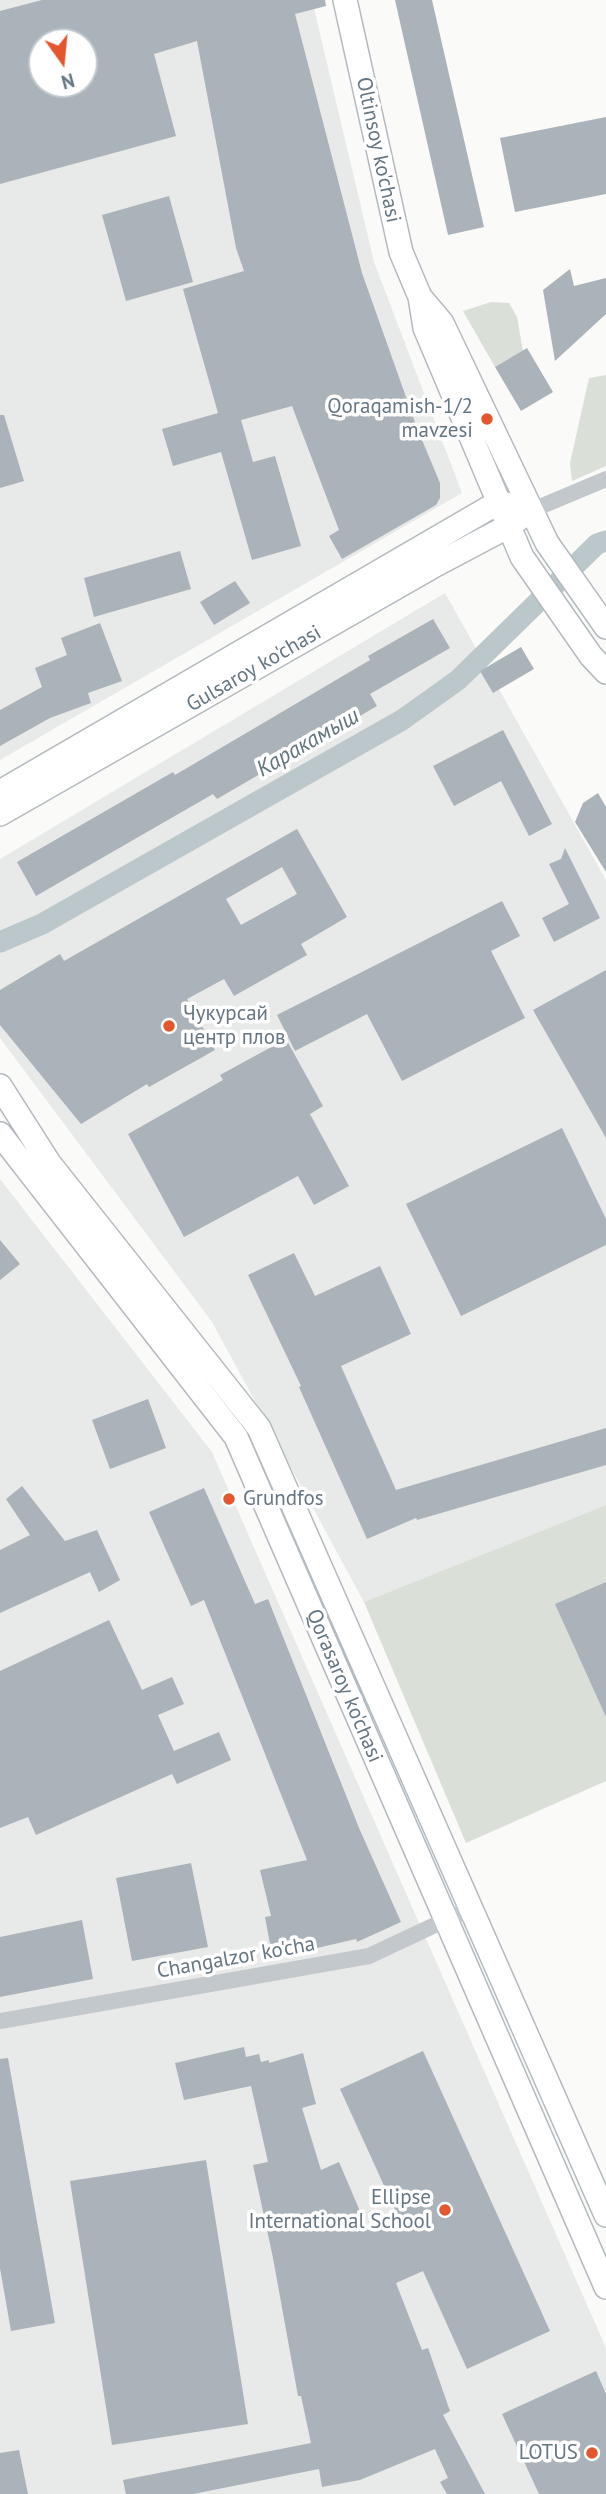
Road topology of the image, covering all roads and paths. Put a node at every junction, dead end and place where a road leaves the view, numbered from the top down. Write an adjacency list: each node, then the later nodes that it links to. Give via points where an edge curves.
1 (345, 0): 2 (main road, Oltinsoy ko'chasi, via 401,252)
2 (421, 298): 4 (main road, Oltinsoy ko'chasi, via 425,328); 5 (main road, Oltinsoy ko'chasi, via 442,323)
3 (606, 479): 5 (street)
4 (499, 502): 5 (main road); 6 (main road); 9 (main road, Gulsaroy ko'chasi)
5 (530, 511): 6 (main road, Gulsaroy ko'chasi); 7 (main road)
6 (509, 526): 8 (main road, via 522,557); 10 (main road, Gulsaroy ko'chasi)
7 (599, 618)
8 (606, 672)
9 (0, 792)
10 (0, 814)
11 (0, 1086): 13 (main road, Qorasaroy ko'chasi, via 50,1163 259,1428)
12 (0, 1134): 14 (main road, Qorasaroy ko'chasi, via 236,1437)
13 (471, 1909): 14 (street, Changalzor ko'cha); 16 (main road, Qorasaroy ko'chasi)
14 (445, 1920): 15 (street, Changalzor ko'cha, via 369,1956); 17 (main road, Qorasaroy ko'chasi)
15 (0, 2021)
16 (606, 2216)
17 (606, 2287)

